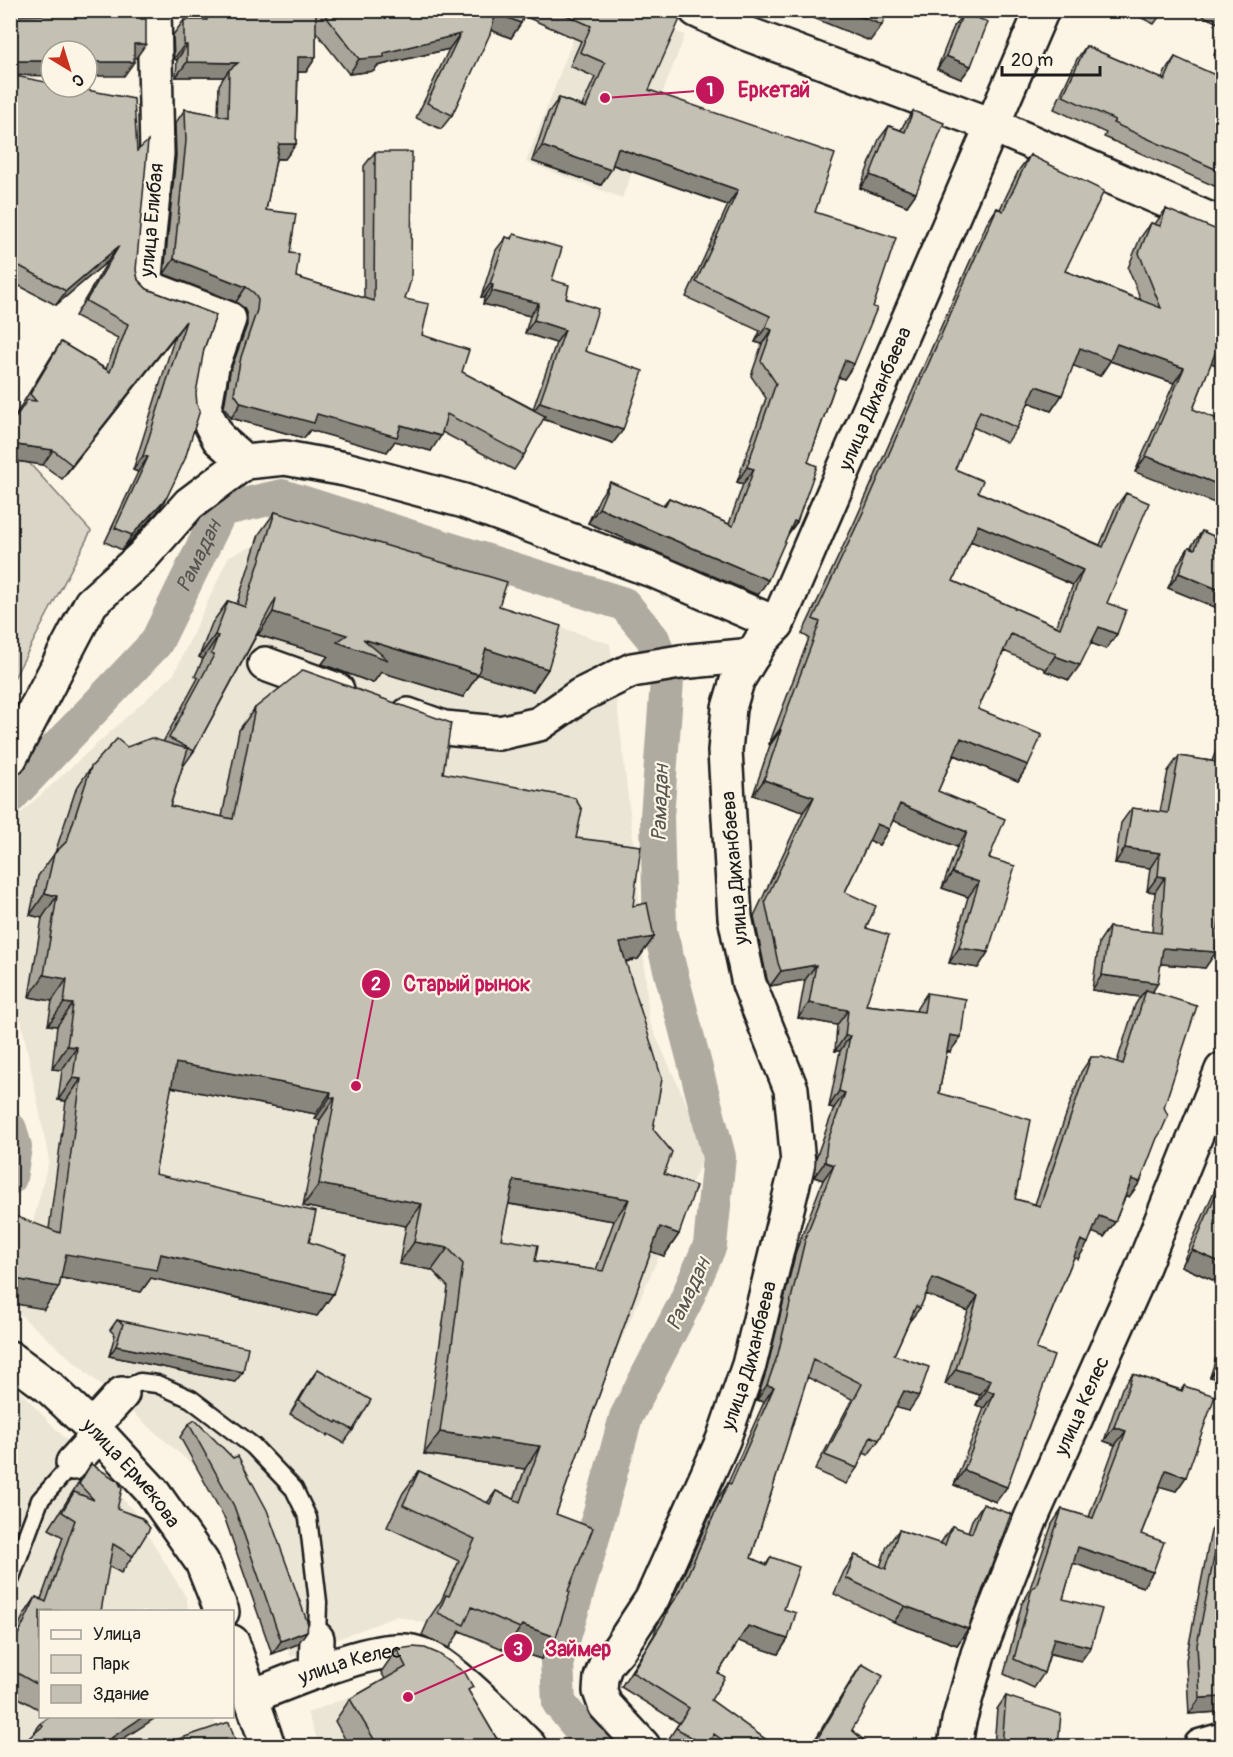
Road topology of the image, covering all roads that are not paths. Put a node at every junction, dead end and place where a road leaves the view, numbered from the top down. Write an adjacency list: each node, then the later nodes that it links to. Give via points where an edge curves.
1 (154, 10): 6 (street, улица Елибая, via 157,154 144,286 229,319 212,367 204,411 219,439)
2 (696, 10): 4 (street, via 745,33)
3 (1042, 10): 4 (street, улица Диханбаева)
4 (992, 125): 5 (street); 7 (street, улица Диханбаева)
5 (1222, 225)
6 (245, 462): 7 (street, via 285,458 345,469 464,501 657,572); 10 (street, via 189,504 142,557 92,603)
7 (777, 624): 8 (street, улица Диханбаева)
8 (753, 655): 9 (street, via 632,670 581,695 539,724 499,733 444,728); 25 (street, улица Диханбаева, via 737,681 729,708 725,751 735,917 749,984 791,1089 798,1163 749,1365 723,1440 652,1599 606,1664 601,1678 605,1705)
9 (265, 664)
10 (10, 758)
11 (1222, 1070): 26 (street, улица Келес, via 1138,1279 1031,1518 978,1654)
12 (10, 1358): 14 (street, улица Ермекова, via 48,1386)
13 (122, 1394): 14 (street); 18 (lane, via 140,1382 157,1384 191,1399 253,1446 294,1489 308,1518 318,1602)
14 (95, 1430): 15 (street); 17 (street, улица Ермекова, via 153,1491 202,1562)
15 (73, 1463): 16 (lane, via 40,1500)
16 (10, 1580)
17 (222, 1610)
18 (317, 1639): 20 (street)
19 (234, 1648): 21 (street)
20 (316, 1672): 21 (street, улица Келес); 24 (street, улица Келес, via 397,1650 413,1652 436,1662)
21 (250, 1697): 23 (street)
22 (1222, 1740): 27 (street)
23 (268, 1746)
24 (529, 1746)
25 (643, 1746)
26 (955, 1746)
27 (1201, 1746)

